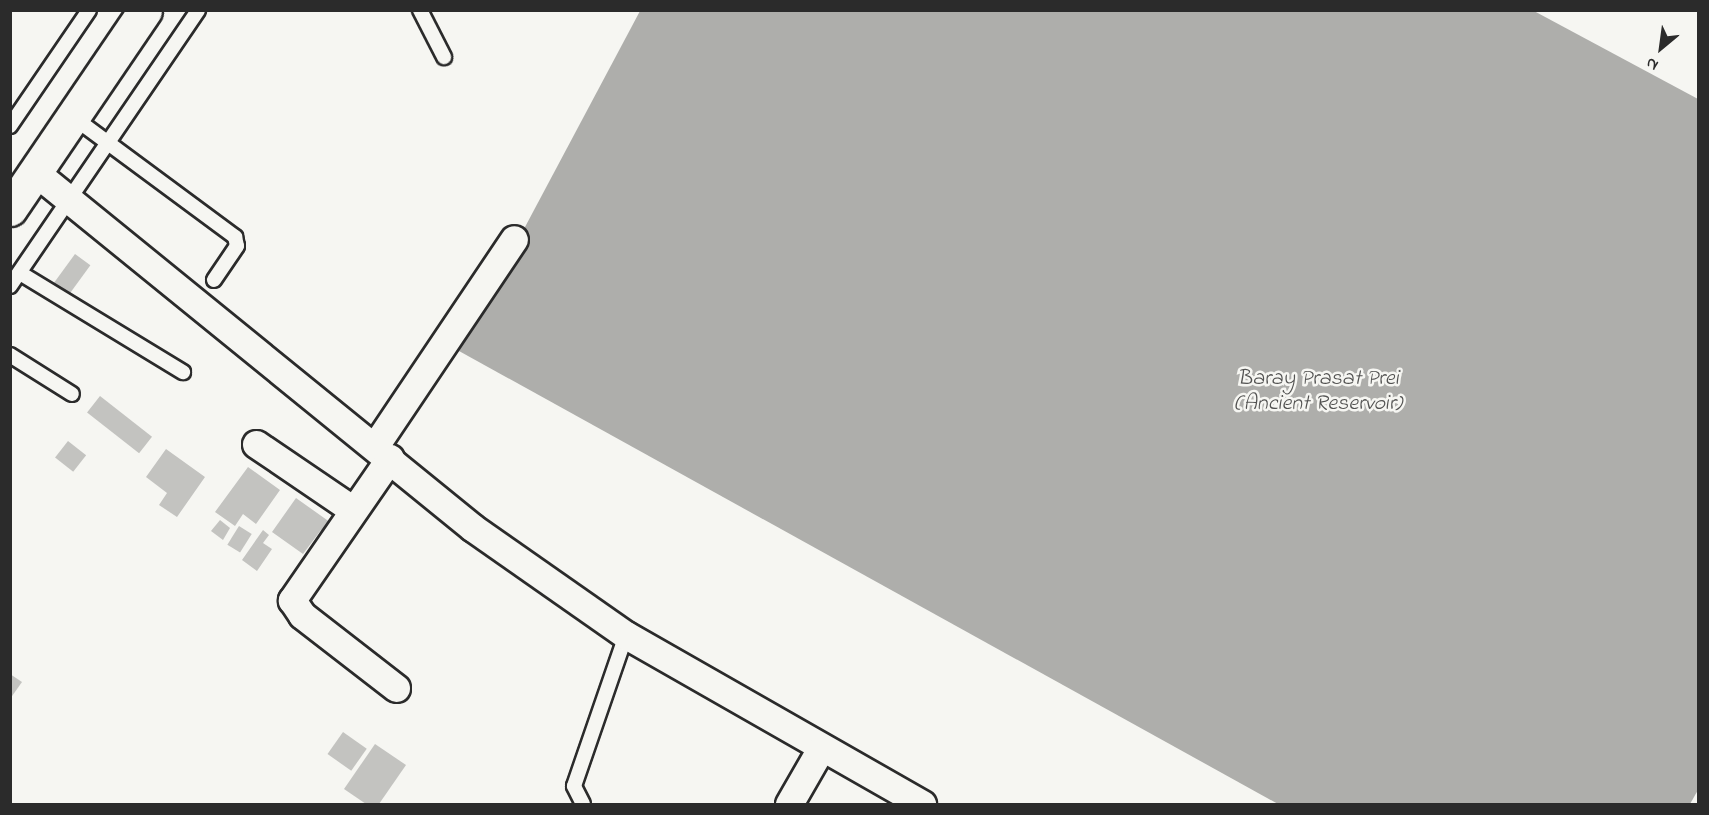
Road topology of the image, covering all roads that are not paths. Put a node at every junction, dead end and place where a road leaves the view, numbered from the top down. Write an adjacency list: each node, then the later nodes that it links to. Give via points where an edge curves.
1 (89, 10): 7 (lane)
2 (145, 10): 6 (main road)
3 (198, 10): 8 (lane)
4 (420, 10): 5 (lane)
5 (444, 57)
6 (73, 117): 8 (lane); 9 (main road)
7 (10, 126)
8 (108, 143): 10 (lane); 14 (lane, via 235,237 237,246)
9 (35, 172): 10 (street); 11 (main road)
10 (71, 197): 13 (lane); 20 (street)
11 (10, 209)
12 (514, 240): 20 (street)
13 (20, 273): 15 (lane); 17 (lane)
14 (214, 280)
15 (10, 286)
16 (10, 355): 18 (lane)
17 (183, 372)
18 (72, 394)
19 (256, 444): 21 (street)
20 (383, 452): 21 (street); 22 (street, via 473,528)
21 (353, 510): 23 (street, via 292,600 302,615)
22 (626, 635): 24 (street); 25 (lane, via 574,786)
23 (396, 688)
24 (819, 750): 26 (street); 27 (street)
25 (583, 804)
26 (789, 804)
27 (922, 804)

